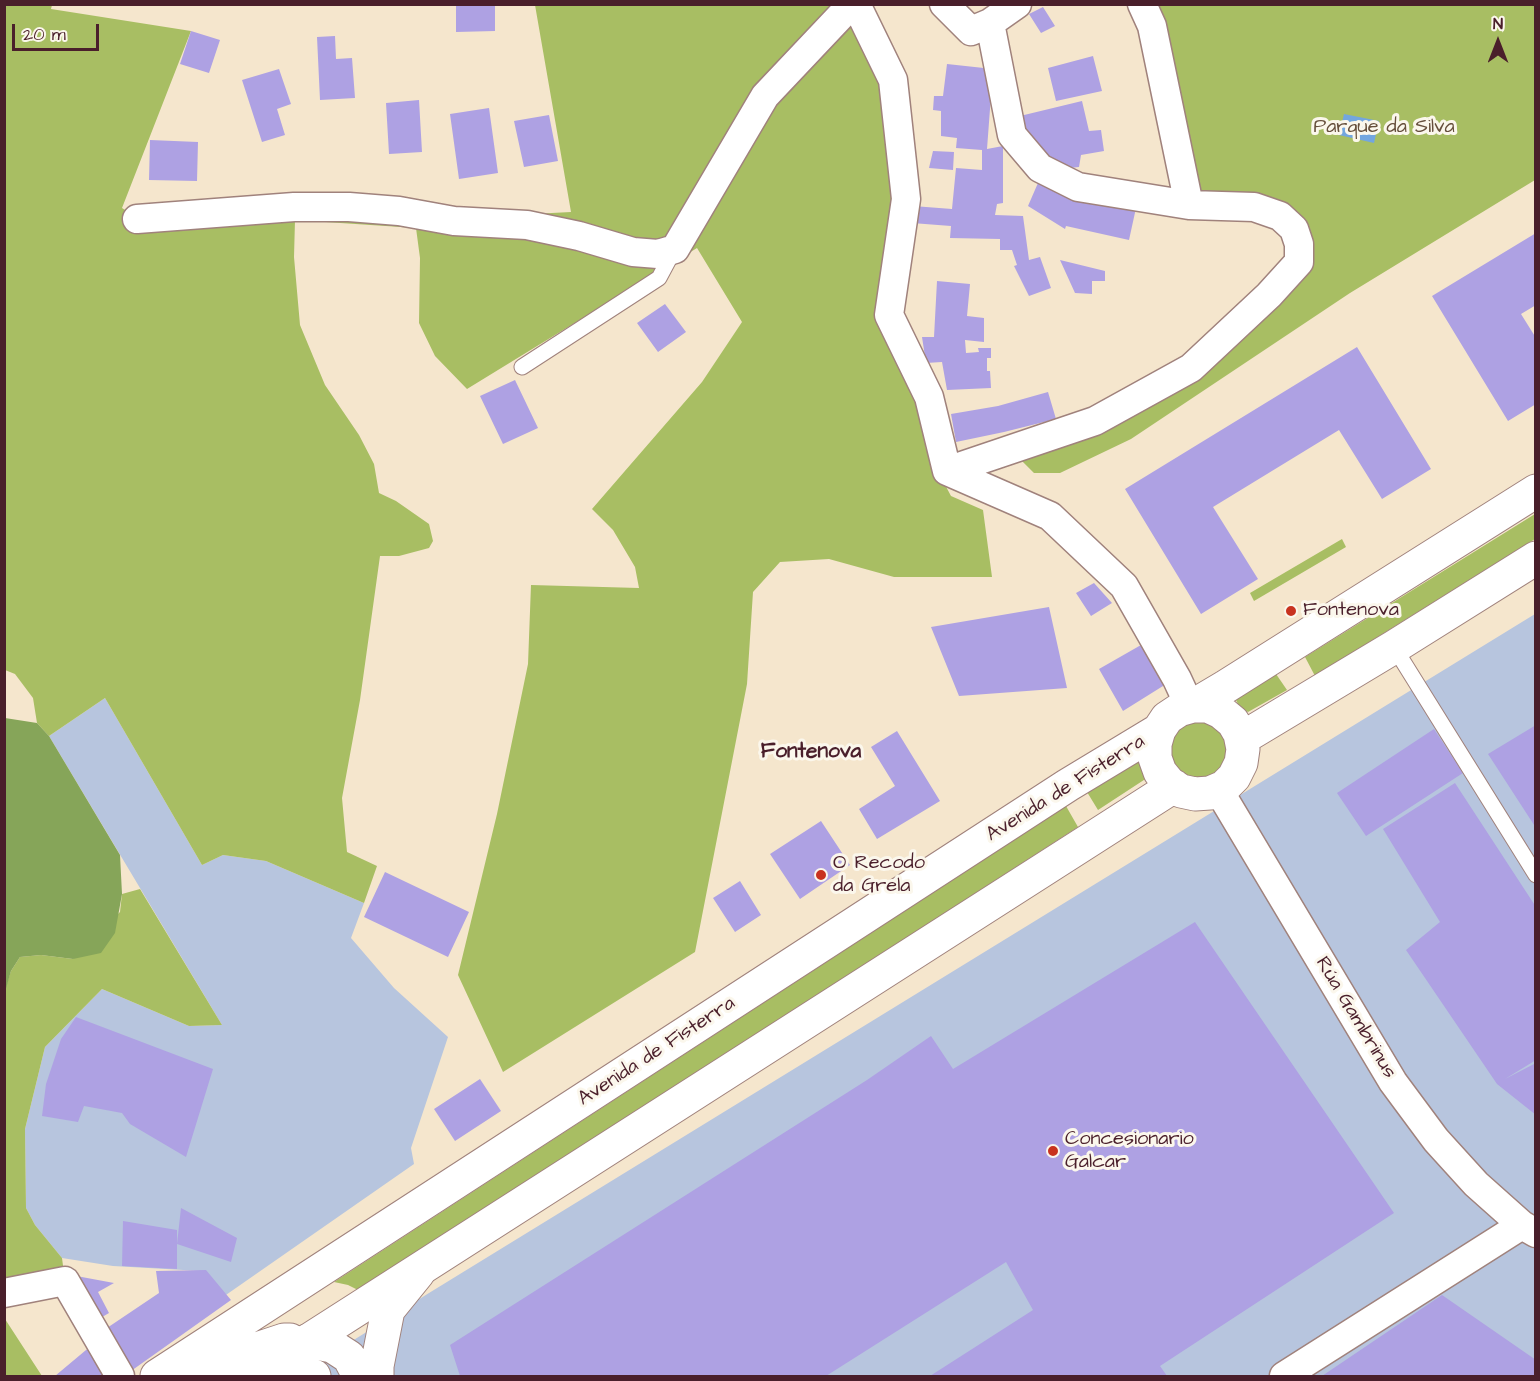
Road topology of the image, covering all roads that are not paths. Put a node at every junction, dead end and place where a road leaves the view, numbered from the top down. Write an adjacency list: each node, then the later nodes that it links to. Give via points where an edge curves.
1 (854, 4): 8 (street, via 765,96); 10 (street, via 893,80 896,104 906,199 889,315 929,398)
2 (944, 4): 5 (street, via 972,31)
3 (1017, 4): 5 (street)
4 (1142, 4): 6 (street, via 1152,26)
5 (990, 23): 6 (street, via 1012,135 1040,168 1078,187)
6 (1189, 205): 10 (street, via 1254,207 1280,216 1294,229 1299,262 1191,368 1095,421)
7 (137, 219): 8 (street, via 294,207 349,207 454,221 527,225 633,252 658,254)
8 (675, 249): 9 (lane, via 659,278)
9 (522, 367)
10 (947, 471): 14 (street, via 1050,516 1124,586)
11 (1536, 491): 14 (main road, Avenida de Fisterra)
12 (1536, 558): 13 (main road)
13 (1394, 647): 16 (main road); 19 (lane)
14 (1191, 707): 15 (main road, Avenida de Fisterra, via 1167,718); 16 (main road, via 1208,706 1221,712 1233,722)
15 (1159, 730): 17 (main road, Avenida de Fisterra, via 1155,758 1160,772); 25 (main road, Avenida de Fisterra, via 1058,791)
16 (1241, 739): 18 (main road, via 1241,763 1234,777)
17 (1174, 786): 18 (main road, via 1196,794); 21 (main road)
18 (1218, 789): 20 (street, Rúa Gambrinus, via 1393,1082 1468,1175)
19 (1536, 875)
20 (1529, 1229): 31 (street, Rúa Gambrinus)
21 (421, 1270): 23 (main road); 30 (main road, via 388,1310)
22 (4, 1293): 24 (street, via 65,1281)
23 (307, 1341): 26 (main road, via 284,1340 239,1355); 27 (main road); 29 (main road, via 332,1346 349,1357)
24 (120, 1377)
25 (157, 1377)
26 (205, 1377)
27 (254, 1377): 28 (main road, via 288,1370)
28 (314, 1377)
29 (359, 1377)
30 (377, 1377)
31 (1284, 1377)

